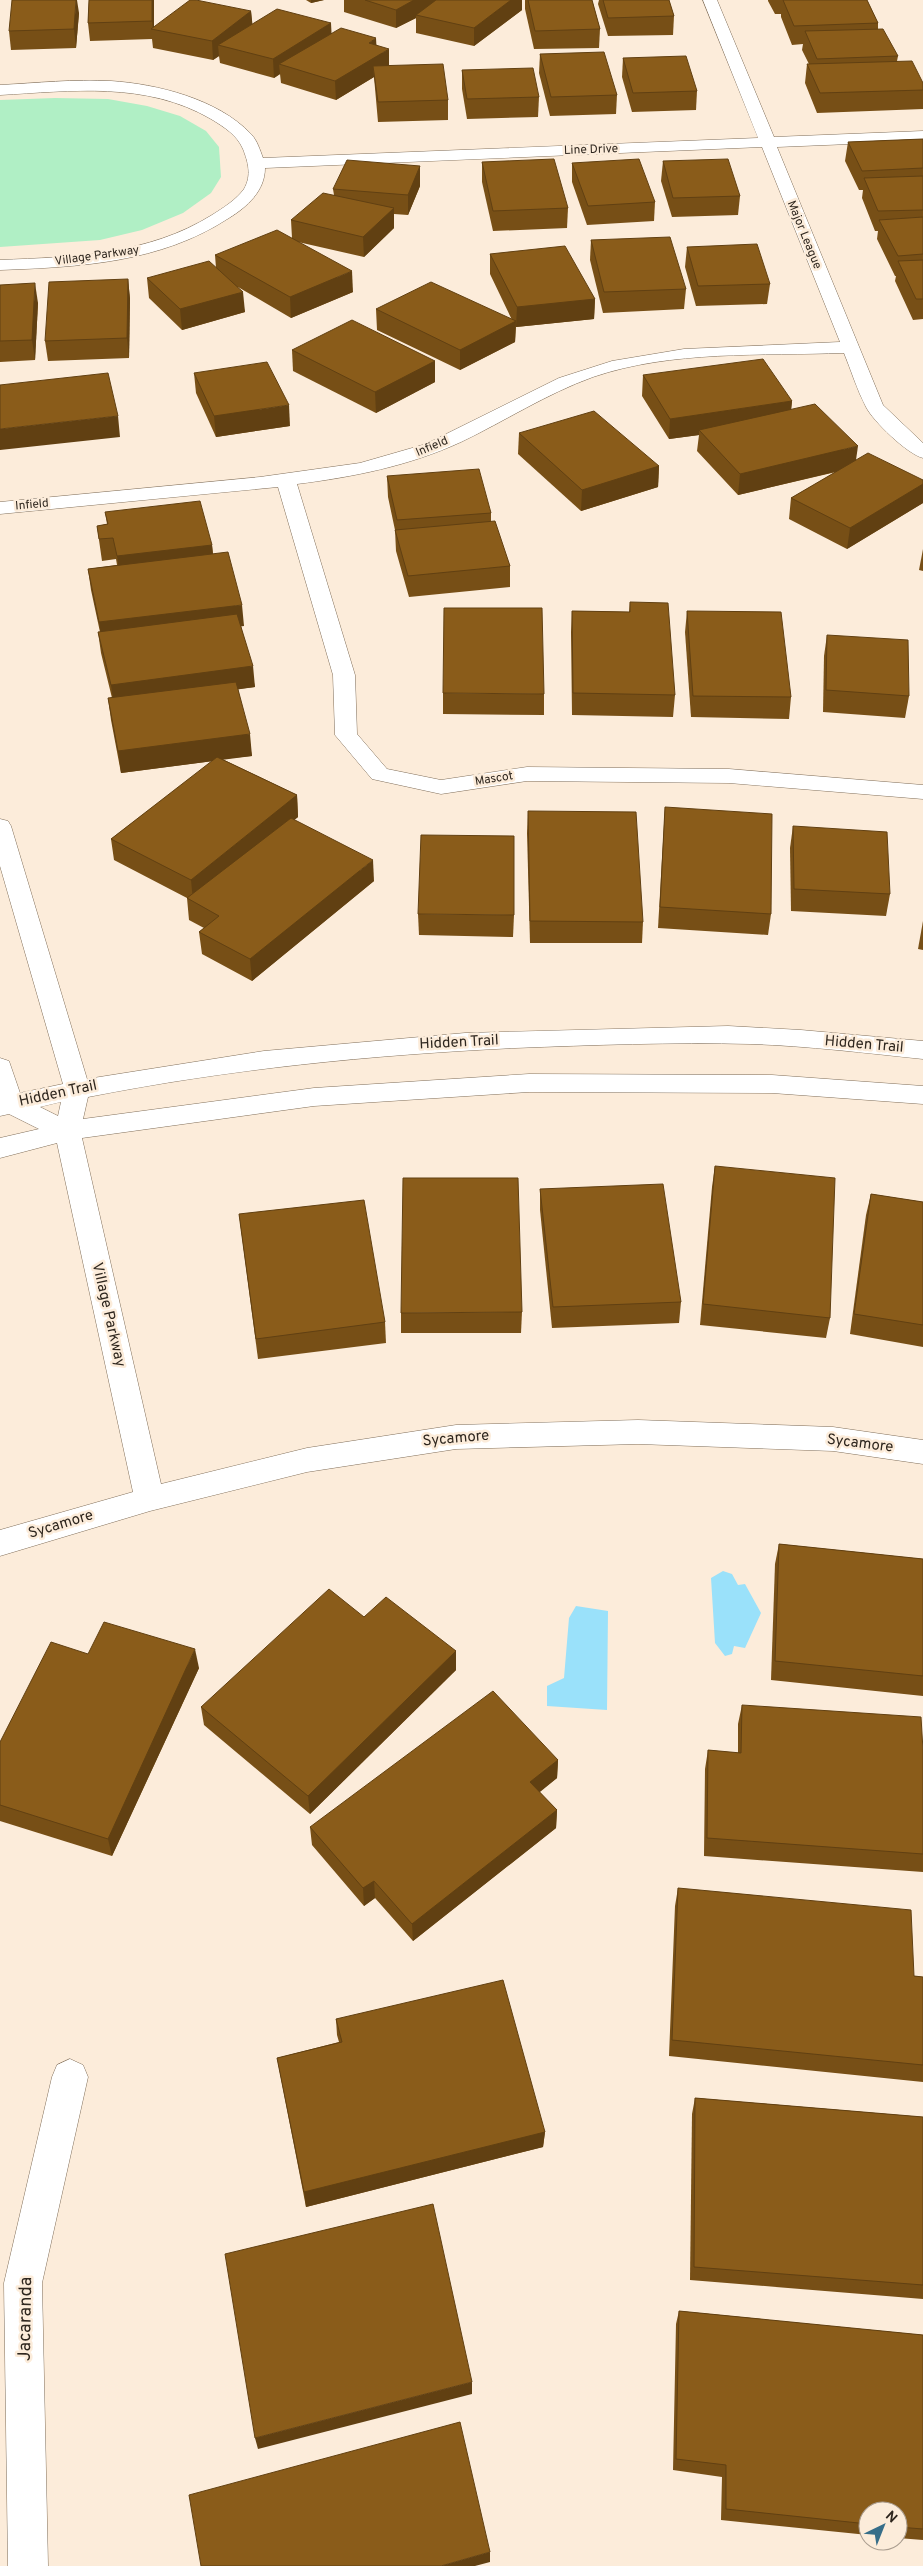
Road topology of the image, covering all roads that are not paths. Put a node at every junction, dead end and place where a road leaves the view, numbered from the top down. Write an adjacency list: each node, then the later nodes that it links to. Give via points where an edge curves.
1 (710, 0): 4 (street, Major League)
2 (0, 90): 5 (street, via 91,86 145,91 190,103 228,122 248,139)
3 (923, 136): 4 (street, Line Drive)
4 (766, 142): 5 (street, Line Drive); 7 (street, Major League)
5 (258, 163): 6 (street, Village Parkway, via 253,188 229,211 202,229 166,244 121,255 66,262)
6 (0, 265)
7 (850, 347): 8 (street, Major League, via 875,407); 9 (street, Infield, via 661,357 588,373 411,456 345,472)
8 (923, 452)
9 (286, 480): 10 (street, Infield); 11 (street, Mascot, via 344,675 346,735 380,774 441,787 527,774 556,774 730,776)
10 (0, 508)
11 (923, 792)
12 (0, 826): 15 (street, Village Parkway)
13 (923, 1050): 15 (street, Hidden Trail, via 728,1035 448,1042 303,1054)
14 (0, 1067): 17 (street)
15 (77, 1088): 17 (street, Hidden Trail); 18 (street, Village Parkway)
16 (923, 1095): 18 (street, via 772,1084 529,1083 314,1097)
17 (5, 1105): 18 (street)
18 (67, 1131): 19 (street); 21 (street, Village Parkway)
19 (0, 1148)
20 (923, 1452): 21 (street, Sycamore, via 833,1439 658,1433 456,1437 307,1460)
21 (150, 1499): 22 (street, Sycamore)
22 (0, 1543)
23 (70, 2076): 24 (street, Jacaranda, via 24,2283)
24 (28, 2566)

